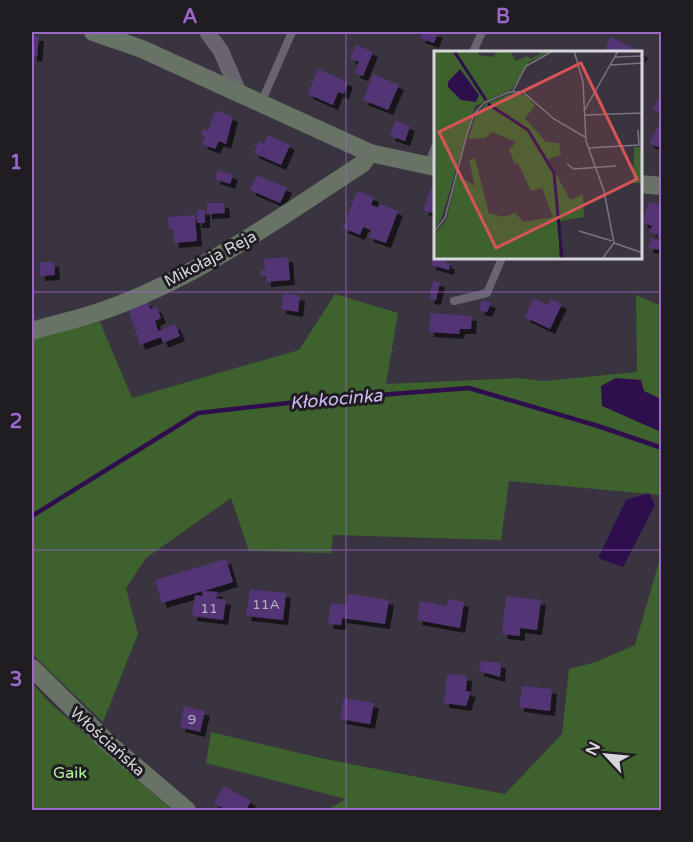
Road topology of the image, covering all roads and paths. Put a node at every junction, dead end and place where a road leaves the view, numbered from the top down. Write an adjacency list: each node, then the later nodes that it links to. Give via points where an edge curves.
1 (93, 32): 6 (street, via 142,49)
2 (207, 32): 6 (street, via 221,51)
3 (292, 32): 7 (lane)
4 (482, 32): 5 (lane)
5 (473, 51)
6 (239, 93): 7 (street)
7 (261, 103): 8 (street)
8 (370, 153): 9 (street); 14 (street, Mikołaja Reja, via 362,164 208,262 102,311)
9 (431, 166)
10 (642, 184): 11 (street)
11 (662, 186)
12 (501, 260): 13 (lane, via 487,292)
13 (454, 301)
14 (32, 331)
15 (32, 668): 16 (street, Włościańska, via 108,743)
16 (188, 810)

